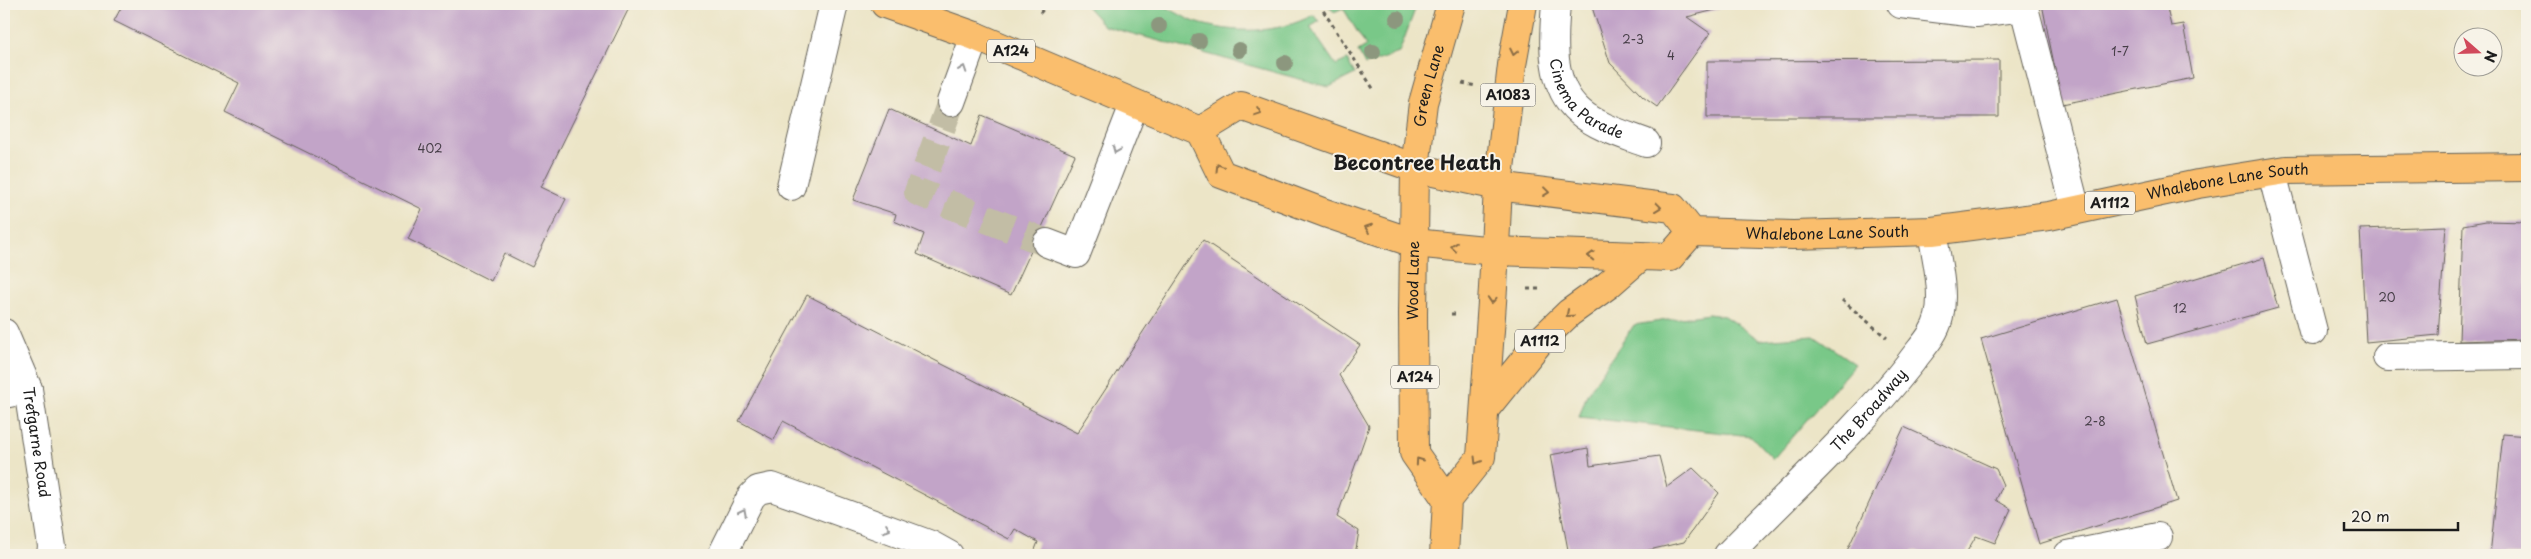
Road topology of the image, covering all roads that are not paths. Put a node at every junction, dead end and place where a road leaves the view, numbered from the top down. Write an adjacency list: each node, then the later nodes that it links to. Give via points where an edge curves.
1 (834, 4): 16 (street)
2 (885, 4): 8 (main road, A124)
3 (1451, 4): 14 (main road, Green Lane, via 1423,103)
4 (1523, 4): 17 (main road, A1083, one-way to 17, via 1512,64)
5 (1556, 4): 12 (street, Cinema Parade, via 1553,49 1564,91 1579,112)
6 (1901, 4): 7 (street, via 1976,13)
7 (2024, 5): 18 (street)
8 (975, 36): 9 (street, one-way to 8); 10 (main road, A124)
9 (951, 102)
10 (1134, 105): 11 (main road, A124); 21 (street, one-way to 21, via 1076,254)
11 (1200, 131): 14 (main road, one-way to 14, via 1241,106); 22 (main road, Wood Lane, one-way to 11, via 1221,174)
12 (1646, 143)
13 (2527, 167): 15 (main road, Whalebone Lane South / A1112)
14 (1415, 168): 17 (main road); 22 (main road, Green Lane)
15 (2272, 173): 18 (main road, Whalebone Lane South / A1112, via 2198,184); 25 (street)
16 (791, 186)
17 (1498, 186): 20 (main road, one-way to 20, via 1673,208); 23 (main road)
18 (2076, 210): 19 (main road, Whalebone Lane South / A1112)
19 (1932, 230): 20 (main road, Whalebone Lane South / A1112, via 1792,235); 37 (street, The Broadway, via 1939,279 1939,318 1932,333 1868,412)
20 (1692, 232): 24 (main road, via 1670,257)
21 (1047, 243)
22 (1414, 243): 23 (main road, one-way to 22); 31 (main road, Wood Lane / A124, one-way to 22, via 1414,453)
23 (1495, 252): 24 (main road, one-way to 23); 30 (main road, one-way to 30)
24 (1640, 257): 30 (main road, A1112, one-way to 30, via 1546,335)
25 (2313, 331)
26 (4, 334): 29 (street, Trefgarne Road)
27 (2527, 354): 28 (street)
28 (2386, 357)
29 (16, 391): 33 (street, Trefgarne Road, via 52,546)
30 (1485, 409): 31 (main road, one-way to 31, via 1481,457)
31 (1447, 500): 36 (main road)
32 (2158, 537): 38 (street)
33 (51, 555)
34 (722, 555): 35 (street, one-way to 35, via 751,497 758,490 772,487 931,545)
35 (949, 555)
36 (1444, 555)
37 (1728, 555)
38 (2068, 555)

